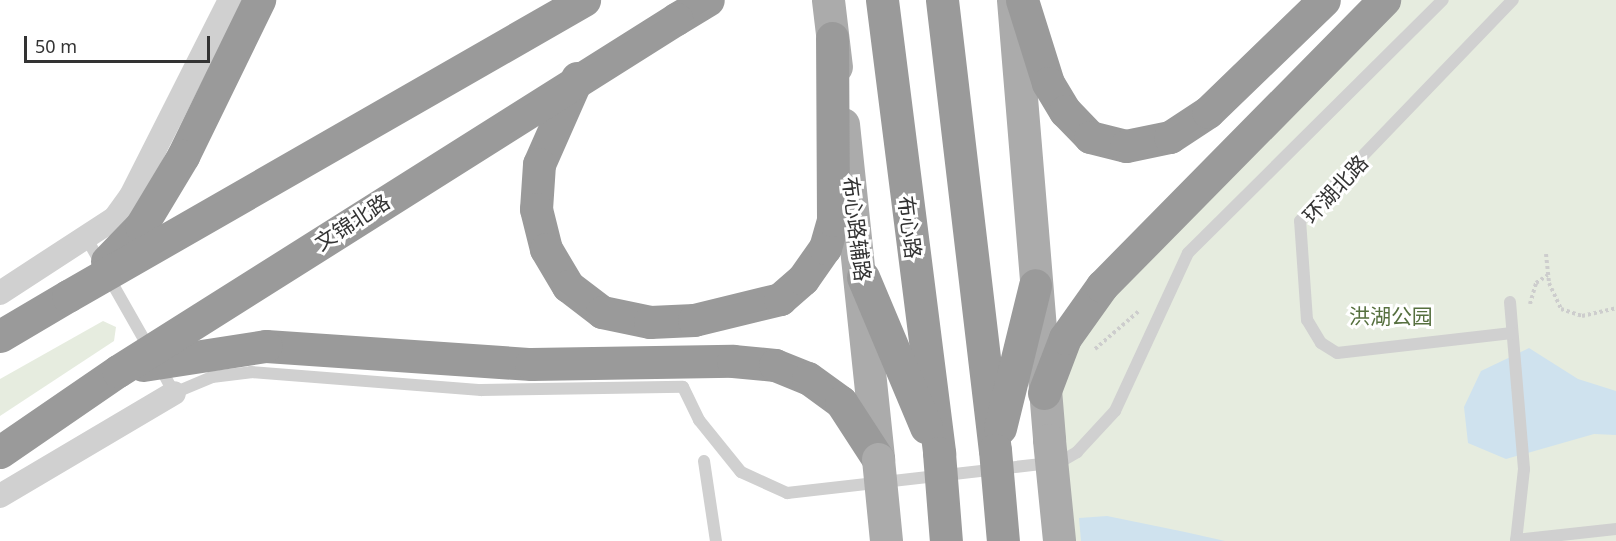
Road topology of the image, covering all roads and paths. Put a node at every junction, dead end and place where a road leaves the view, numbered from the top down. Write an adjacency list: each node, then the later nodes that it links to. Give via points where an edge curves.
1 (230, 0): 16 (street, via 131,196)
2 (259, 0): 22 (highway, bridge, via 183,156 126,245)
3 (584, 0): 22 (highway, bridge)
4 (708, 0): 15 (highway, 文锦北路, bridge)
5 (828, 0): 14 (main road, 布心路辅路)
6 (882, 0): 35 (highway, 布心路)
7 (942, 0): 33 (highway)
8 (1013, 0): 20 (main road)
9 (1022, 0): 10 (highway, via 1048,83 1065,111 1090,137 1126,146 1170,136 1208,112)
10 (1324, 0)
11 (1384, 0): 32 (highway, via 1102,286 1065,338)
12 (1443, 0): 31 (lane, via 1188,254 1115,411 1077,452 1060,462 787,493 741,472 699,420 683,387 481,390 251,372 212,377)
13 (1514, 0): 27 (lane, 环湖北路, via 1300,221 1306,320 1321,343 1337,353)
14 (832, 38): 15 (highway, via 833,220 825,248 803,279 780,299 694,320 650,322 602,312 567,286 546,249 536,209 539,165); 19 (main road, 布心路辅路)
15 (577, 78): 30 (highway, 文锦北路, bridge)
16 (87, 239): 21 (street); 31 (lane)
17 (1546, 254): 18 (path)
18 (1548, 275): 25 (path, via 1561,309 1582,316); 26 (path, via 1536,283)
19 (863, 276): 35 (highway); 36 (main road, 布心路辅路)
20 (1035, 285): 32 (main road); 33 (highway)
21 (0, 293)
22 (68, 296): 28 (highway)
23 (1510, 302): 27 (lane)
24 (1143, 308): 29 (path)
25 (1616, 308)
26 (1530, 309)
27 (1512, 333): 40 (lane, via 1524,470)
28 (0, 336)
29 (1091, 352)
30 (118, 371): 34 (highway, 文锦北路); 36 (highway, bridge, via 175,356 266,346 531,364 733,361 775,365 808,378 841,402)
31 (174, 393): 38 (street)
32 (1044, 393): 45 (main road, bridge)
33 (995, 450): 44 (highway, bridge)
34 (0, 452)
35 (939, 453): 43 (highway, 布心路, bridge)
36 (878, 459): 42 (main road, 布心路辅路, bridge)
37 (704, 461): 41 (lane)
38 (0, 496)
39 (1616, 529): 40 (lane)
40 (1516, 540)
41 (716, 541)
42 (886, 541)
43 (946, 541)
44 (1003, 541)
45 (1059, 541)

